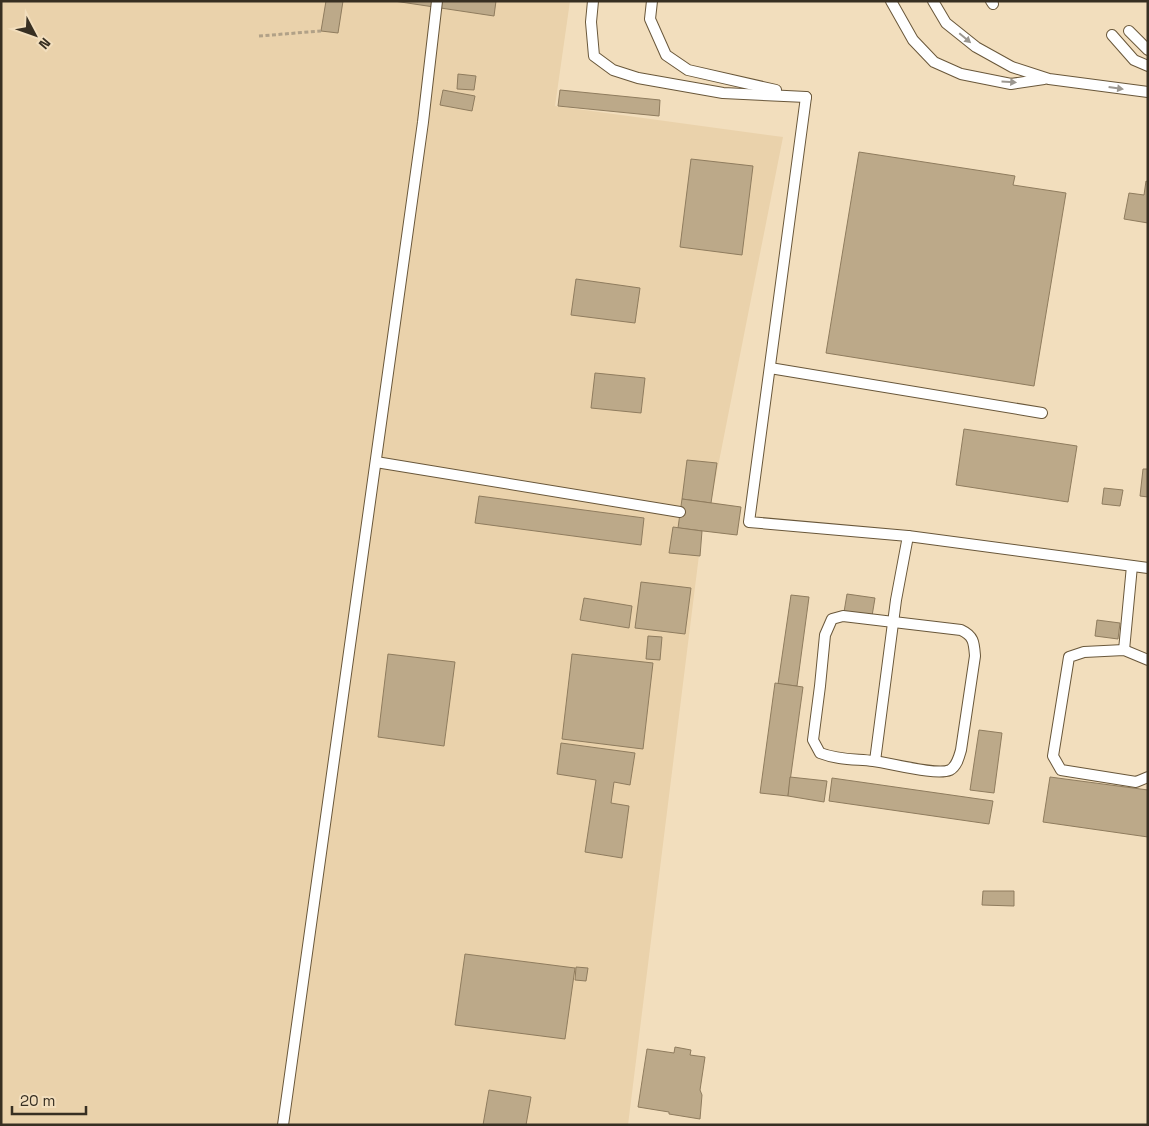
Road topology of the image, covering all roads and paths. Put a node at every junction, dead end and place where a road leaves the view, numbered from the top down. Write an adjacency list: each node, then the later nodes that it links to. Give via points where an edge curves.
1 (437, 1): 17 (lane)
2 (593, 1): 14 (lane, via 594,56 613,70 705,91)
3 (652, 1): 14 (lane, via 650,19 666,55 688,70)
4 (891, 1): 12 (lane, one-way to 12, via 913,40 934,62 961,74 1011,84)
5 (933, 1): 12 (lane, one-way to 12, via 946,23 976,47 1012,67)
6 (321, 31): 8 (path)
7 (1129, 31): 10 (lane)
8 (259, 36)
9 (1112, 36): 11 (lane, via 1134,60)
10 (1148, 50)
11 (1148, 66)
12 (1048, 78): 13 (lane, one-way to 13)
13 (1148, 92)
14 (806, 97): 15 (lane)
15 (770, 368): 16 (lane); 19 (lane, via 744,521)
16 (1042, 413)
17 (376, 462): 18 (lane); 27 (lane)
18 (680, 512)
19 (908, 536): 20 (lane); 22 (lane)
20 (1132, 566): 21 (lane); 23 (lane)
21 (1148, 568)
22 (893, 622): 25 (lane); 25 (lane, via 843,616 832,619 825,635 813,740 820,753 834,758); 25 (lane, via 961,630 969,634 975,656 961,750 953,769 934,771)
23 (1124, 650): 24 (lane); 26 (lane, via 1084,652 1069,657 1053,756 1061,770 1136,782)
24 (1148, 660)
25 (875, 761)
26 (1148, 777)
27 (283, 1125)

